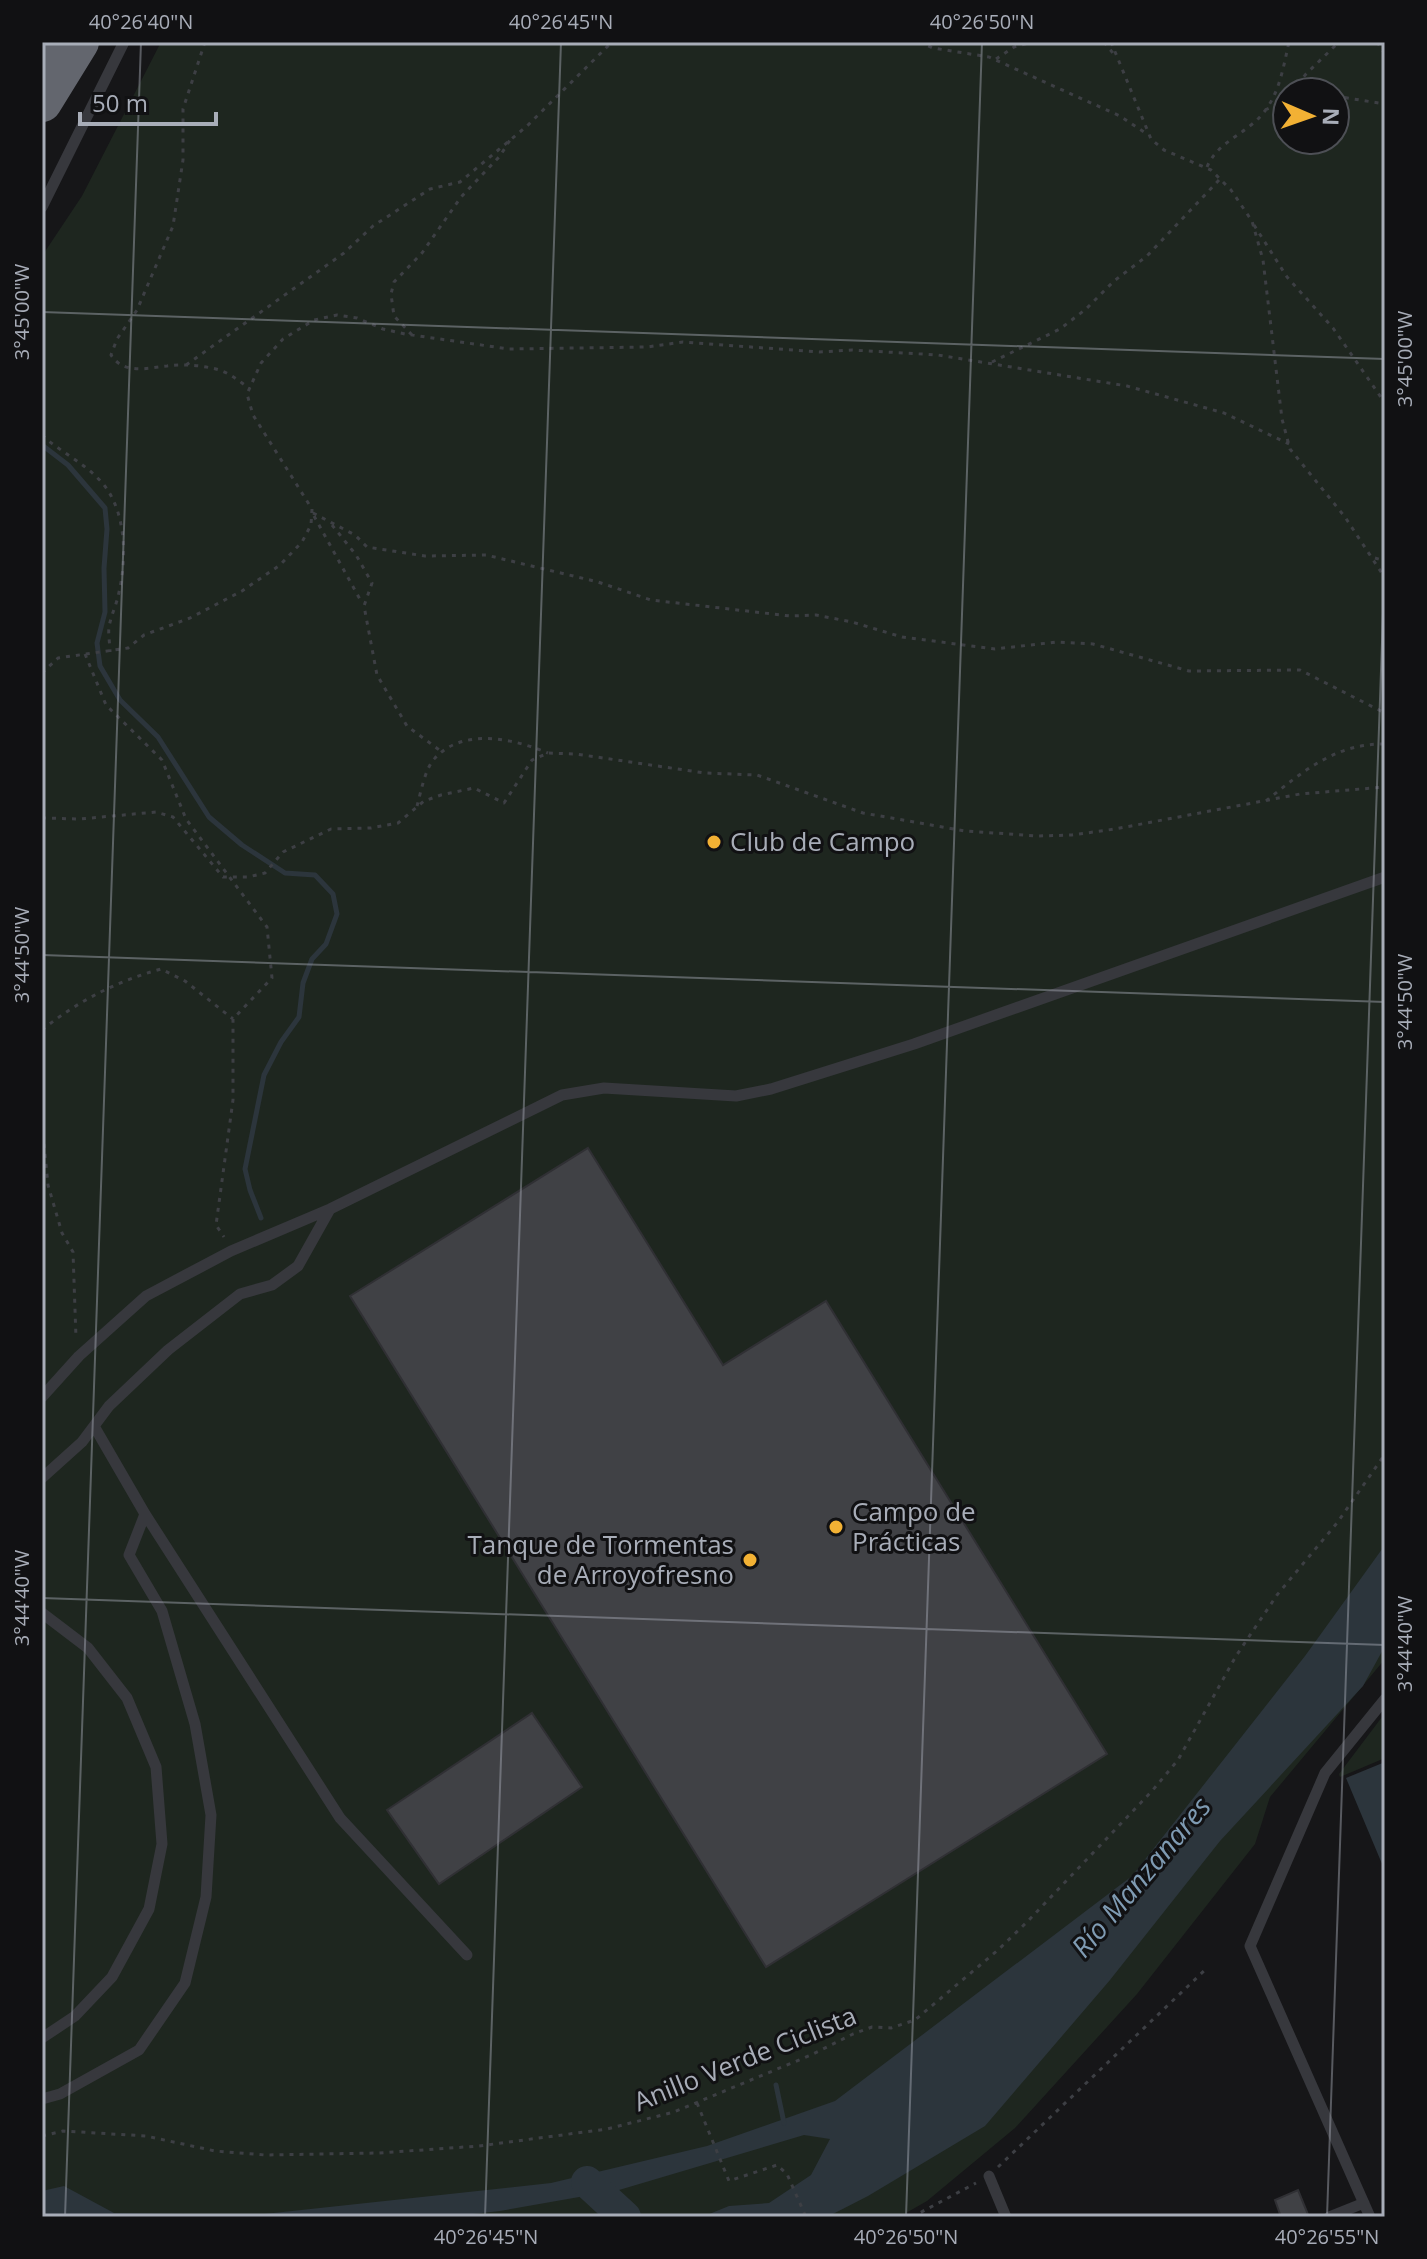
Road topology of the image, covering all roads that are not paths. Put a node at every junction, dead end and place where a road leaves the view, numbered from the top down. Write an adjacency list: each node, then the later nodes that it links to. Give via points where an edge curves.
1 (45, 42): 4 (highway)
2 (79, 42): 5 (highway)
3 (124, 42): 6 (lane)
4 (42, 47)
5 (42, 102)
6 (42, 207)
7 (1385, 877): 8 (lane, via 914,1044 771,1089 736,1096 604,1088 562,1095)
8 (330, 1209): 9 (lane, via 231,1251 146,1296); 10 (lane, via 298,1266 272,1285 240,1294 215,1312 109,1406)
9 (42, 1397)
10 (94, 1426): 11 (lane); 12 (lane)
11 (42, 1478)
12 (145, 1514): 15 (lane, via 340,1818); 17 (lane, via 129,1555 162,1611 195,1724 211,1815 206,1897 185,1983 139,2050)
13 (42, 1613): 16 (lane, via 88,1648 127,1698 156,1767 162,1844 149,1909 112,1977 75,2016)
14 (1385, 1699): 19 (lane, via 1325,1773 1250,1946)
15 (467, 1955)
16 (42, 2038)
17 (42, 2099)
18 (989, 2176): 20 (lane)
19 (1364, 2203): 21 (lane); 22 (lane)
20 (1006, 2217)
21 (1329, 2217)
22 (1370, 2217)

